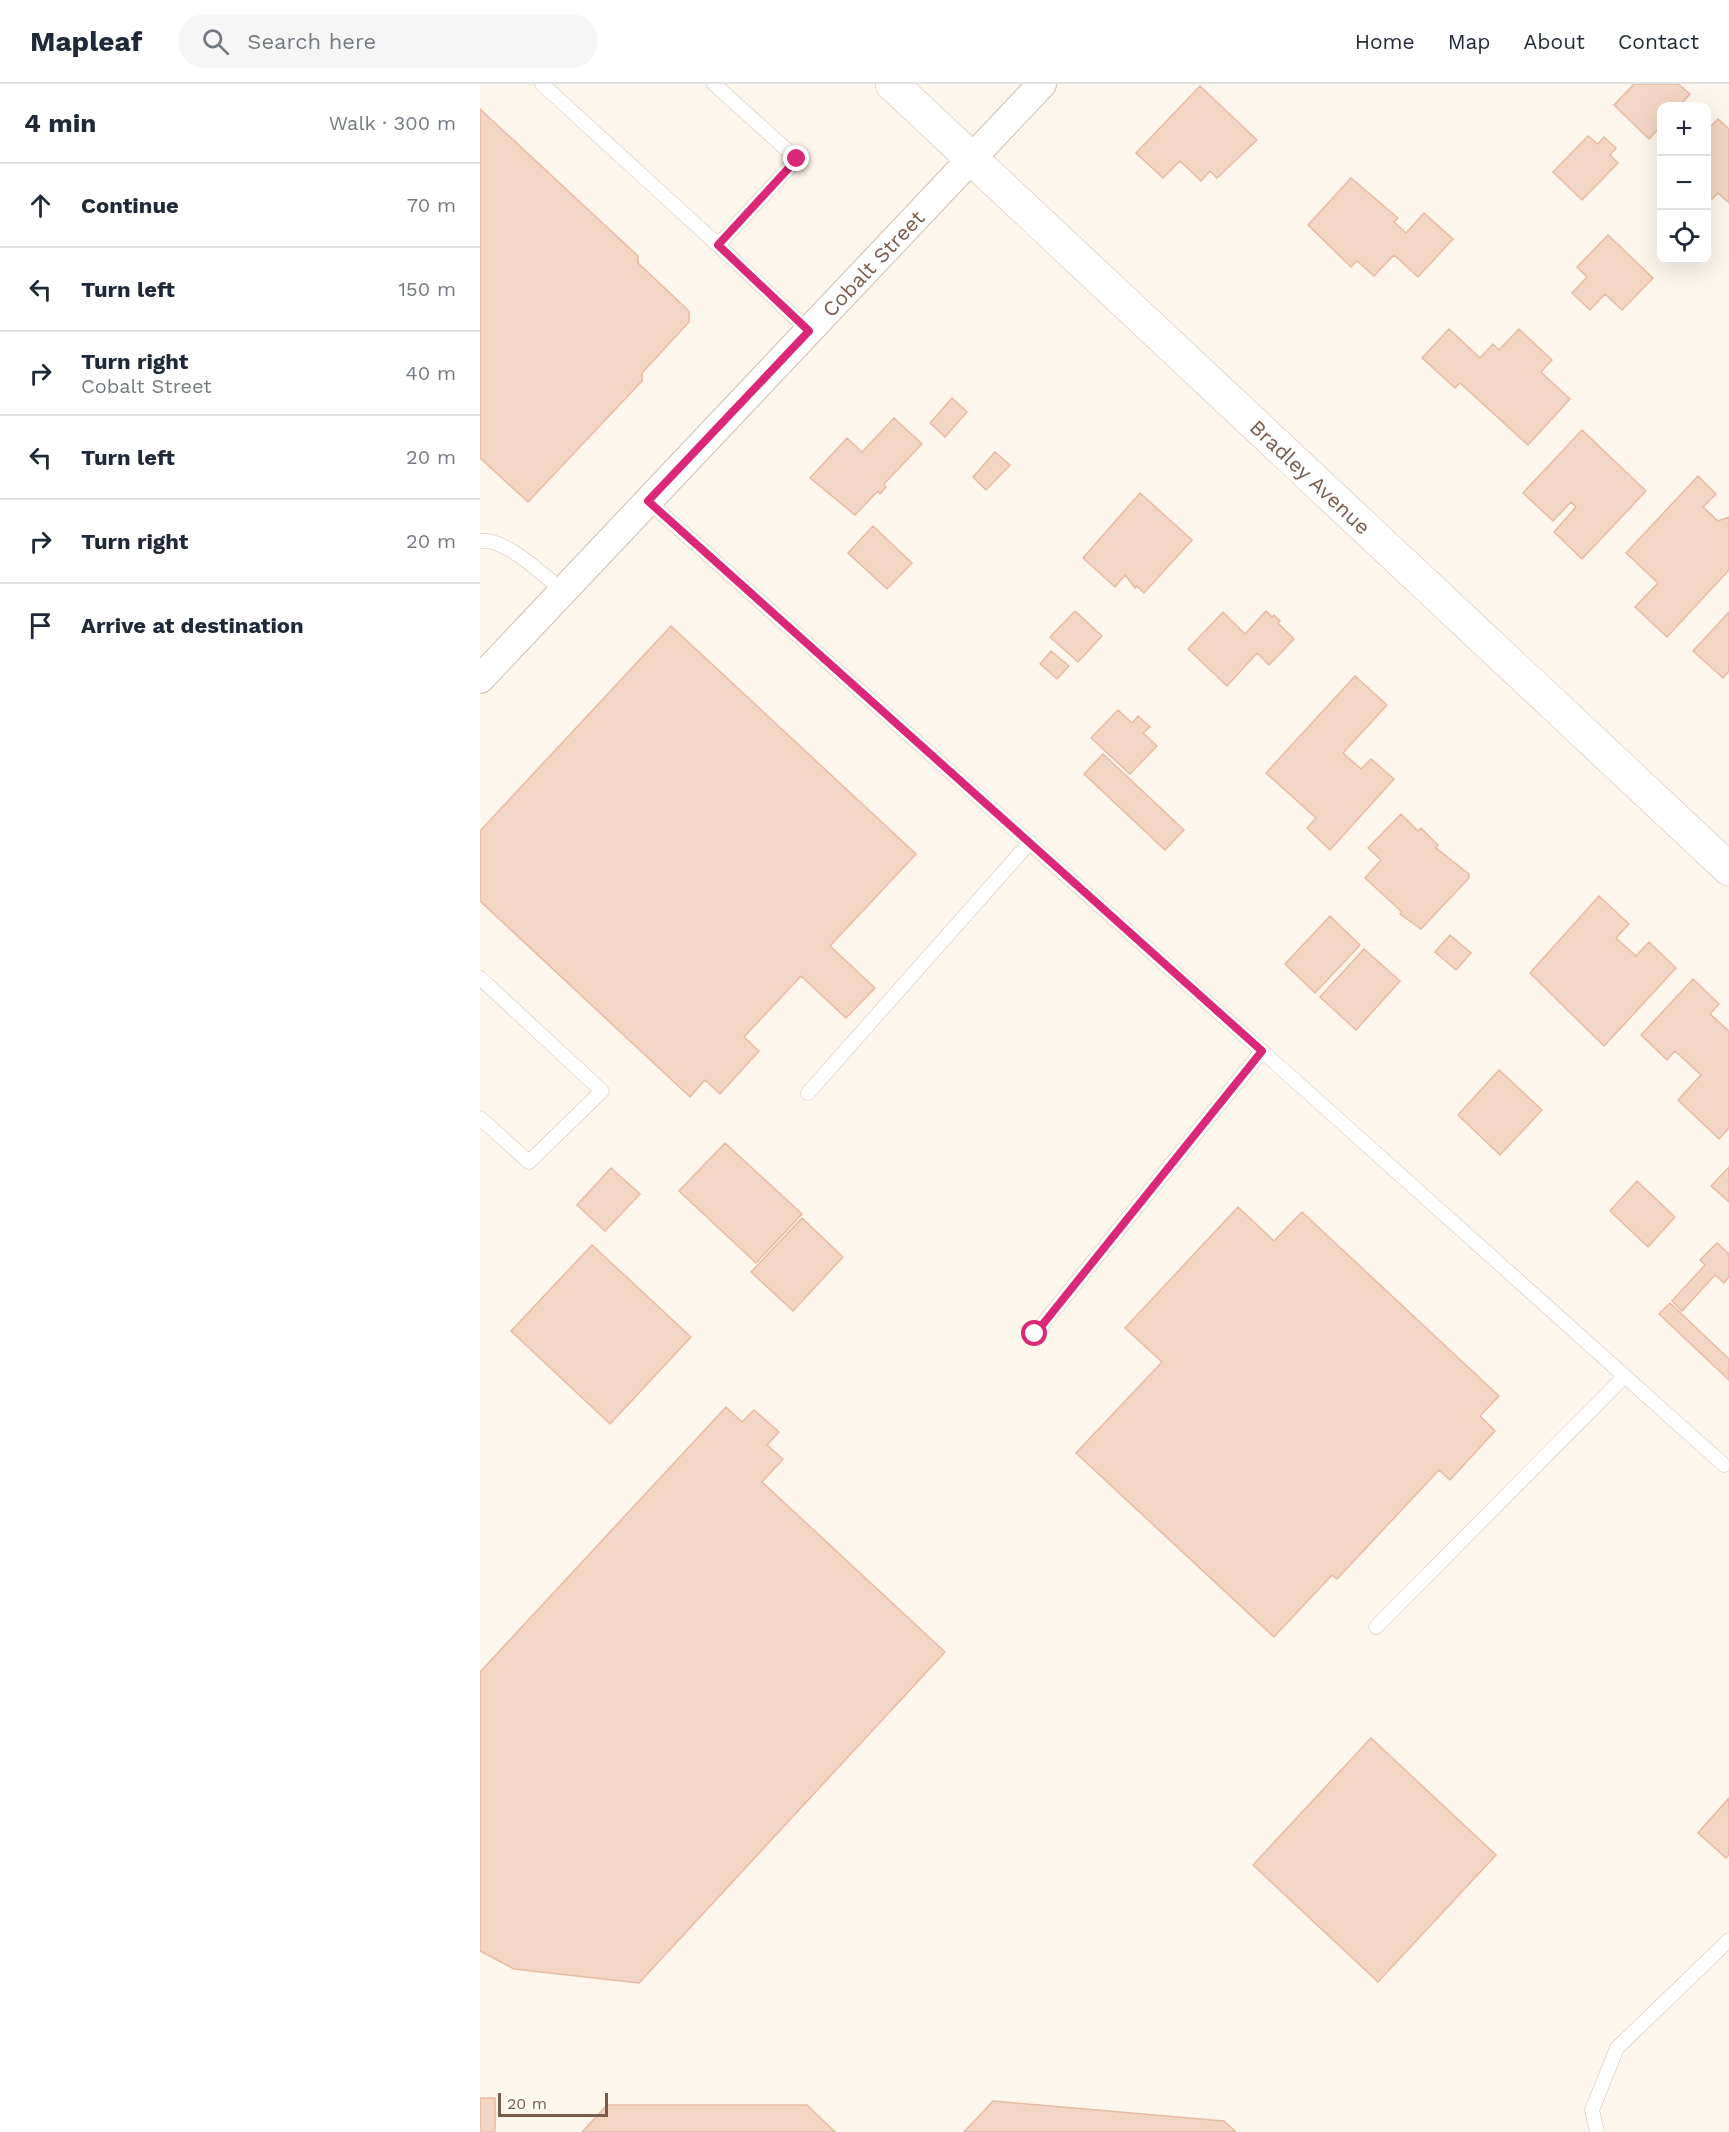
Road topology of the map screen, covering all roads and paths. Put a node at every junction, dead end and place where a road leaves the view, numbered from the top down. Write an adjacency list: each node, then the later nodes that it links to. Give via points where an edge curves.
1 (542, 84): 6 (lane)
2 (714, 84): 6 (lane, via 797,159)
3 (892, 84): 5 (street, Bradley Avenue)
4 (1042, 84): 5 (street, Cobalt Street)
5 (972, 159): 7 (street, Cobalt Street); 13 (street, Bradley Avenue)
6 (718, 245): 7 (lane)
7 (809, 331): 8 (street, Cobalt Street)
8 (648, 501): 10 (street, Cobalt Street); 12 (lane)
9 (480, 542): 10 (lane, via 490,540 516,554)
10 (563, 591): 11 (street, Cobalt Street)
11 (480, 679)
12 (1030, 842): 15 (lane); 16 (lane)
13 (1729, 869)
14 (480, 978): 17 (lane, via 602,1091 529,1162)
15 (1262, 1051): 18 (lane); 19 (lane)
16 (808, 1093)
17 (480, 1118)
18 (1035, 1334)
19 (1625, 1376): 20 (lane); 21 (lane)
20 (1724, 1465)
21 (1376, 1627)
22 (1729, 1940): 23 (lane, via 1617,2048 1592,2110)
23 (1597, 2132)

